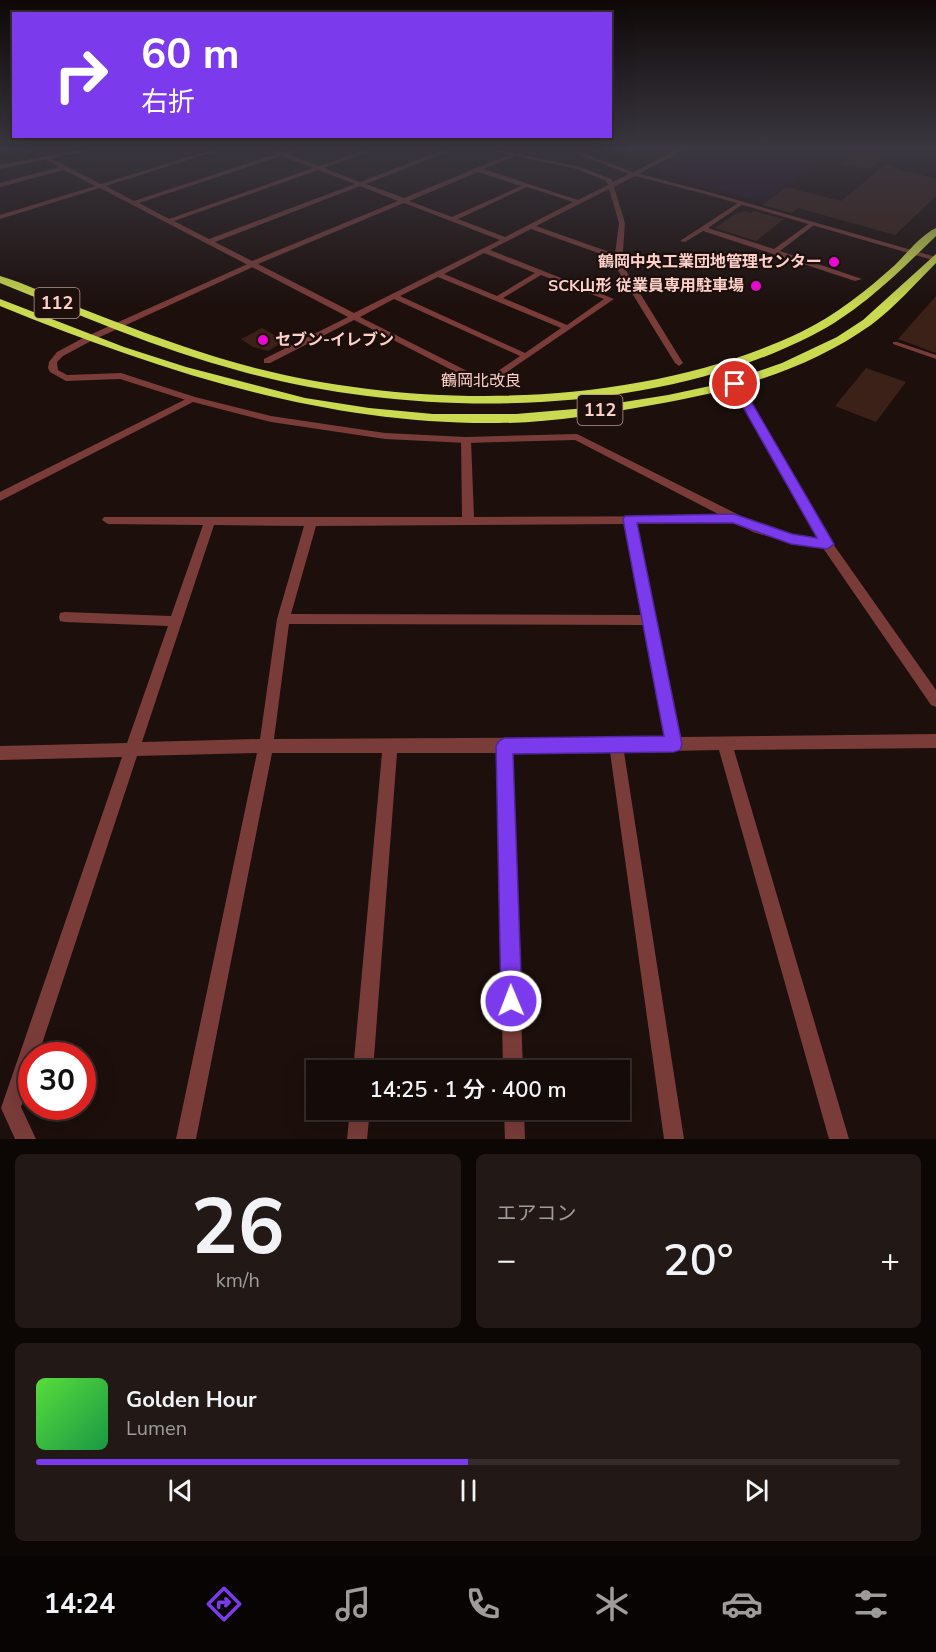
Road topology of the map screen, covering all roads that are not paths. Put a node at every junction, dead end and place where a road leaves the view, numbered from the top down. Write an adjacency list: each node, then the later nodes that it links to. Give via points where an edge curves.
1 (51, 201): 13 (street)
2 (129, 201): 11 (street)
3 (139, 201): 11 (street)
4 (225, 201): 15 (street)
5 (315, 201): 22 (street)
6 (404, 201): 14 (street); 28 (street)
7 (492, 201): 14 (street)
8 (616, 201): 26 (street, via 622,223)
9 (734, 201): 12 (street)
10 (578, 202): 17 (street)
11 (133, 203): 15 (street)
12 (741, 203): 16 (street); 18 (street)
13 (0, 217)
14 (453, 219): 20 (street)
15 (169, 221): 22 (street)
16 (812, 224): 24 (street); 25 (street)
17 (529, 226): 20 (street); 26 (street)
18 (702, 228): 21 (street); 24 (street)
19 (936, 231): 25 (highway, 鶴岡北改良 / 112)
20 (505, 239): 23 (street)
21 (683, 241)
22 (209, 242): 28 (street)
23 (483, 250): 29 (street); 30 (street)
24 (775, 252): 32 (street)
25 (914, 253): 27 (street); 37 (highway, 鶴岡北改良 / 112, via 870,293 837,316 805,334 721,369 624,389 558,396 425,397 323,386 247,369)
26 (619, 258): 44 (street, via 618,264)
27 (935, 258): 45 (highway, 鶴岡北改良 / 112, via 892,302 849,333 786,367)
28 (252, 264): 36 (street); 37 (street)
29 (541, 272): 34 (street); 38 (street, via 610,299)
30 (438, 274): 33 (street); 34 (street)
31 (0, 279): 37 (highway, 鶴岡北改良 / 112)
32 (858, 279)
33 (394, 296): 36 (street); 41 (street)
34 (497, 299): 38 (street)
35 (0, 302): 39 (highway, 鶴岡北改良 / 112)
36 (354, 316): 41 (street, via 485,384); 43 (street)
37 (114, 326): 39 (street)
38 (567, 328): 41 (street)
39 (88, 339): 45 (highway, 鶴岡北改良 / 112, via 227,385 312,404 421,417 498,419 569,414 690,396); 46 (street, via 57,357 52,364 54,372 66,378 121,376)
40 (895, 343): 42 (lane)
41 (526, 356)
42 (936, 357)
43 (267, 362)
44 (679, 363)
45 (735, 384): 55 (street)
46 (192, 399): 47 (street, via 334,430); 48 (street)
47 (465, 440): 50 (street, via 577,437); 53 (street)
48 (0, 497)
49 (629, 519): 50 (street); 53 (street); 58 (street)
50 (734, 519): 55 (street, via 791,539)
51 (108, 520): 52 (street)
52 (210, 520): 54 (street); 59 (street)
53 (468, 520): 54 (street)
54 (311, 522): 57 (street)
55 (827, 544): 60 (street)
56 (65, 617): 59 (street)
57 (283, 619): 58 (street); 65 (street)
58 (648, 620): 62 (street)
59 (175, 621): 68 (street)
60 (936, 701)
61 (936, 741): 63 (street)
62 (674, 744): 63 (street); 64 (street)
63 (724, 744): 79 (street)
64 (616, 745): 66 (street); 78 (street)
65 (266, 746): 67 (street); 68 (street); 75 (street)
66 (504, 746): 67 (street); 71 (street)
67 (390, 747): 70 (street)
68 (132, 751): 69 (street); 74 (street, via 11,1108)
69 (0, 753)
70 (364, 1060)
71 (513, 1060)
72 (359, 1120): 76 (street)
73 (514, 1120): 77 (street)
74 (26, 1139)
75 (186, 1139)
76 (357, 1139)
77 (515, 1139)
78 (674, 1139)
79 (839, 1139)

